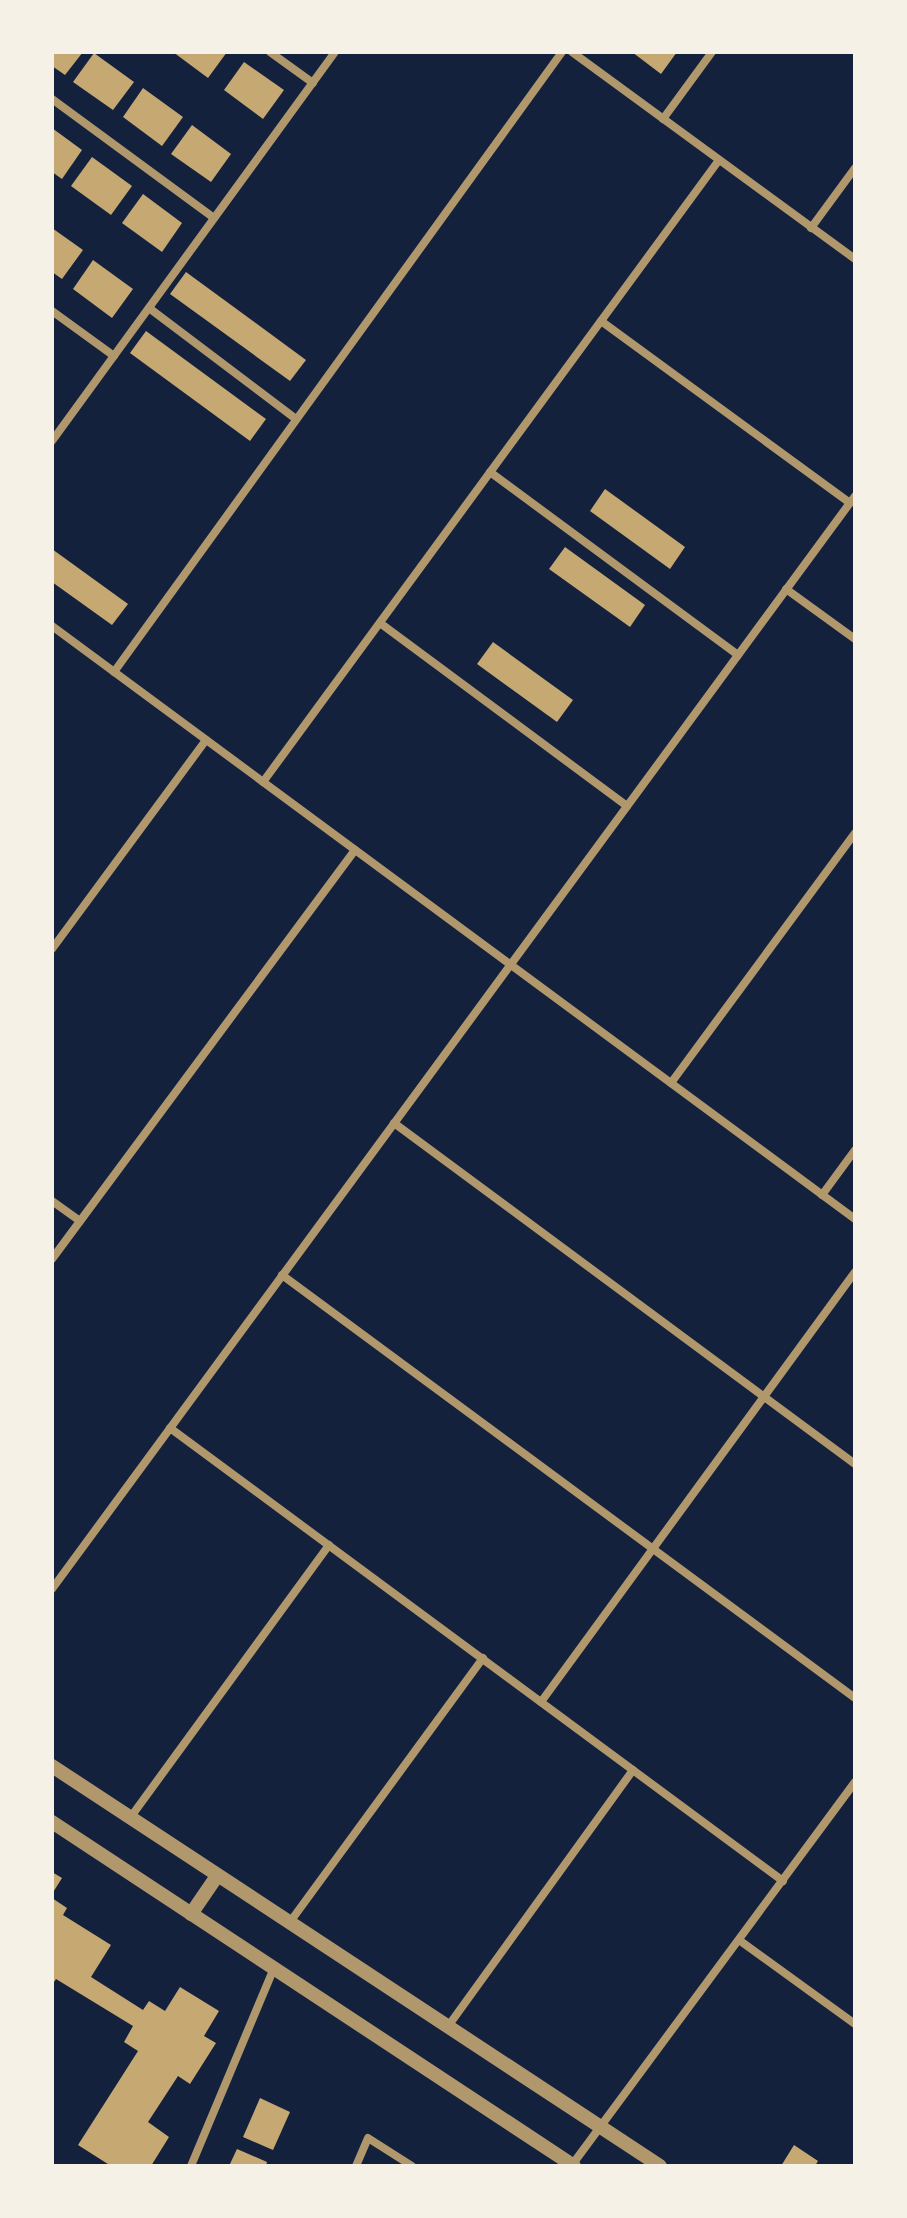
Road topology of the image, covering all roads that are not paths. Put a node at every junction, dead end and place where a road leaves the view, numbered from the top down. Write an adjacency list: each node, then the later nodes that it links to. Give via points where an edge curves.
1 (270, 52): 6 (street)
2 (335, 52): 6 (street)
3 (562, 52): 18 (street)
4 (572, 52): 8 (street)
5 (712, 52): 8 (street)
6 (313, 83): 11 (street)
7 (52, 99): 11 (street)
8 (663, 119): 9 (street)
9 (719, 160): 12 (street); 16 (street)
10 (855, 168): 12 (street)
11 (214, 218): 14 (street)
12 (811, 228): 13 (street)
13 (855, 259)
14 (149, 308): 17 (street); 18 (street)
15 (52, 311): 17 (street)
16 (601, 321): 20 (street); 21 (street)
17 (114, 356): 19 (street)
18 (296, 419): 27 (street)
19 (52, 441)
20 (490, 472): 23 (street); 26 (street)
21 (852, 499): 22 (street)
22 (786, 589): 25 (street); 26 (street)
23 (380, 623): 29 (street); 30 (street)
24 (52, 626): 27 (street)
25 (855, 639)
26 (738, 655): 30 (street)
27 (114, 672): 28 (street)
28 (206, 740): 29 (street); 33 (street)
29 (263, 782): 32 (street)
30 (627, 806): 34 (street)
31 (855, 833): 35 (street)
32 (355, 850): 34 (street); 41 (street)
33 (52, 949)
34 (510, 965): 35 (street); 36 (street)
35 (671, 1083): 38 (street)
36 (394, 1123): 44 (street); 45 (street)
37 (855, 1150): 38 (street)
38 (822, 1195): 40 (street)
39 (52, 1201): 41 (street)
40 (855, 1219)
41 (80, 1221): 42 (street)
42 (52, 1259)
43 (855, 1272): 45 (street)
44 (282, 1275): 46 (street); 49 (street)
45 (764, 1397): 47 (street); 49 (street)
46 (170, 1428): 48 (street); 50 (street)
47 (855, 1464)
48 (329, 1545): 51 (street); 57 (street)
49 (653, 1548): 52 (street); 53 (street)
50 (52, 1589)
51 (483, 1658): 53 (street); 62 (street)
52 (855, 1698)
53 (541, 1702): 55 (street)
54 (52, 1766): 57 (street)
55 (633, 1770): 60 (street); 66 (street)
56 (854, 1786): 60 (street)
57 (130, 1818): 59 (street)
58 (52, 1822): 61 (street)
59 (217, 1876): 61 (street); 62 (street)
60 (783, 1881): 63 (street)
61 (191, 1914): 64 (street)
62 (290, 1922): 66 (street)
63 (739, 1940): 65 (street); 67 (street)
64 (274, 1968): 68 (street); 71 (street)
65 (855, 2024)
66 (449, 2025): 67 (street)
67 (601, 2127): 71 (street); 72 (street)
68 (191, 2166)
69 (356, 2166): 70 (street, via 368,2138)
70 (412, 2166)
71 (573, 2166)
72 (660, 2166)

